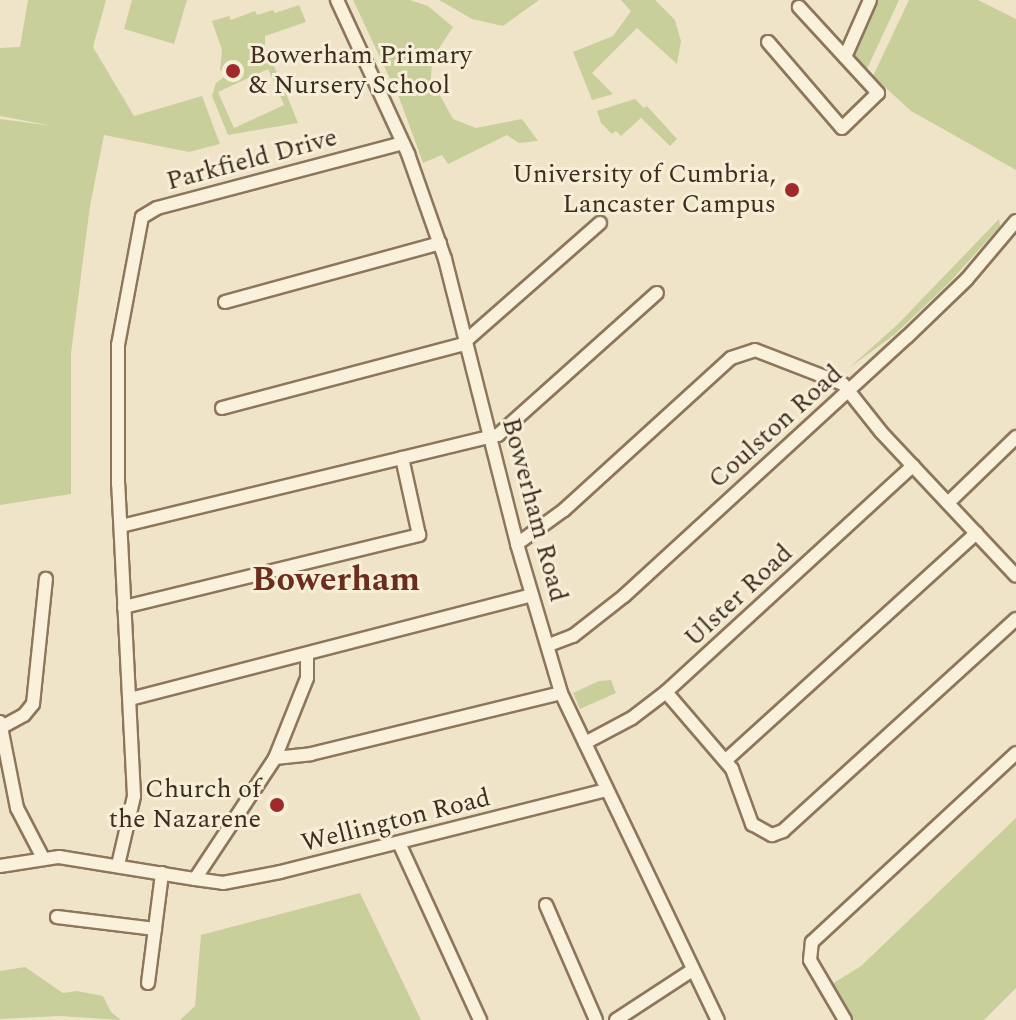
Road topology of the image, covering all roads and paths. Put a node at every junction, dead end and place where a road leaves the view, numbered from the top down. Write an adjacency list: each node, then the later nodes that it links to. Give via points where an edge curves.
1 (337, 0): 6 (street, Bowerham Road)
2 (870, 0): 5 (street)
3 (799, 7): 5 (street)
4 (768, 42): 5 (street, via 842,128 878,93)
5 (845, 57)
6 (403, 143): 9 (street, Bowerham Road); 20 (street, Parkfield Drive, via 157,208 142,217 118,345)
7 (1016, 221): 13 (street, Coulston Road, via 967,279)
8 (600, 223): 12 (street)
9 (440, 243): 11 (street); 12 (street, Bowerham Road)
10 (657, 293): 15 (street, via 508,429)
11 (225, 302)
12 (468, 340): 14 (street); 15 (street, Bowerham Road)
13 (848, 391): 18 (street); 22 (street, via 843,384 755,350 731,358 564,510); 28 (street, Coulston Road, via 595,621)
14 (222, 408)
15 (492, 436): 17 (street); 22 (street, Bowerham Road)
16 (1016, 437): 19 (street)
17 (402, 458): 20 (street); 26 (street, via 419,535)
18 (913, 466): 19 (street); 30 (street, Ulster Road)
19 (948, 503): 21 (street)
20 (121, 526): 26 (street)
21 (976, 533): 23 (street); 37 (street)
22 (517, 544): 25 (street, Bowerham Road)
23 (1016, 576)
24 (46, 579): 33 (street, via 33,704 24,715)
25 (532, 595): 28 (street, Bowerham Road); 29 (street)
26 (124, 607): 32 (street)
27 (1016, 619): 37 (street, via 783,831 772,835 752,824)
28 (549, 645): 31 (street, Bowerham Road)
29 (307, 654): 32 (street); 36 (street, via 307,678)
30 (666, 692): 34 (street, Ulster Road, via 628,721); 37 (street)
31 (561, 693): 34 (street, Bowerham Road); 36 (street, via 311,754)
32 (130, 699): 41 (street, via 134,796)
33 (1, 725): 40 (street, via 17,808)
34 (585, 743): 38 (street, Bowerham Road)
35 (1016, 753): 54 (street, via 812,942 809,952)
36 (275, 758): 44 (street)
37 (726, 760)
38 (606, 790): 39 (street, Wellington Road); 48 (street, Bowerham Road)
39 (399, 843): 44 (street, Wellington Road, via 223,883); 50 (street)
40 (43, 858): 41 (street, Wellington Road); 42 (street, Wellington Road)
41 (118, 865): 43 (street, Wellington Road)
42 (0, 866)
43 (162, 873): 44 (street, Wellington Road); 47 (street)
44 (195, 879)
45 (546, 905): 51 (street)
46 (57, 917): 47 (street)
47 (155, 929): 49 (street)
48 (691, 971): 52 (street); 53 (street, Bowerham Road)
49 (148, 983)
50 (480, 1020)
51 (596, 1020)
52 (616, 1020)
53 (718, 1020)
54 (845, 1020)

